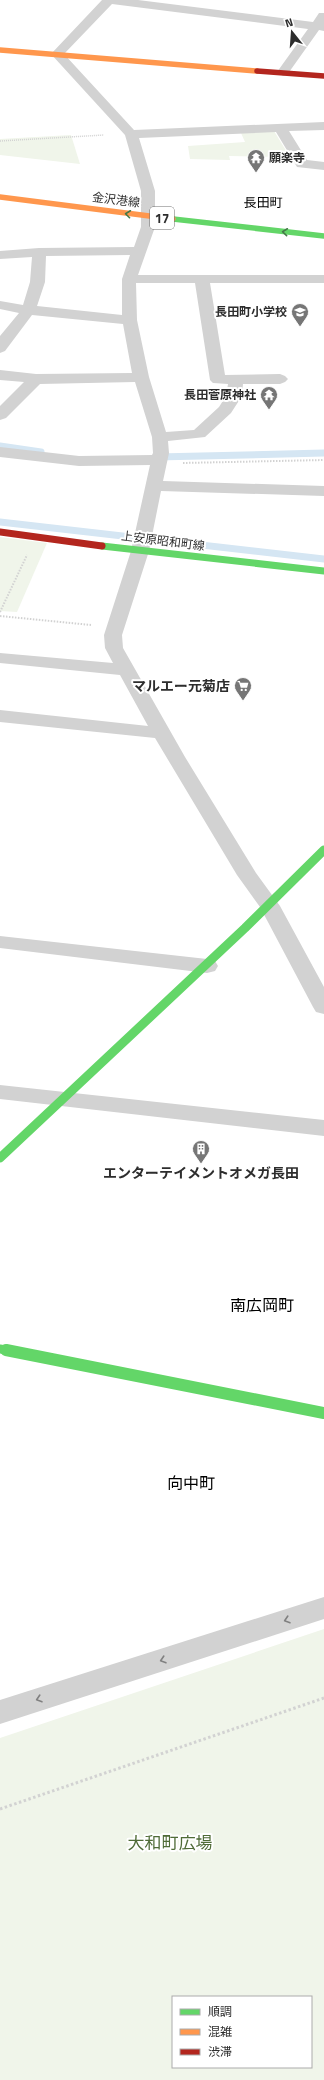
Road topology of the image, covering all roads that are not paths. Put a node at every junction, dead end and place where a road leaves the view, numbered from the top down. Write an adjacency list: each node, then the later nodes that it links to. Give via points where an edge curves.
1 (109, 0): 3 (street); 5 (street)
2 (324, 15): 3 (street)
3 (319, 27): 6 (street)
4 (0, 50): 5 (street)
5 (57, 54): 6 (street); 10 (street)
6 (283, 72): 7 (street)
7 (324, 76)
8 (324, 126): 9 (street)
9 (280, 127): 10 (street); 11 (street, via 302,164)
10 (131, 134): 13 (street, via 148,191)
11 (324, 166)
12 (0, 197): 13 (street, 金沢港線 / 17, one-way to 12)
13 (149, 207): 14 (street, 金沢港線 / 17, one-way to 13); 15 (street, via 148,227)
14 (324, 236)
15 (139, 251): 16 (street); 18 (street)
16 (40, 252): 17 (street); 22 (street, via 39,281)
17 (0, 255)
18 (129, 279): 20 (street); 23 (street)
19 (324, 279): 20 (street)
20 (202, 280): 29 (street, via 218,380)
21 (0, 305): 22 (street)
22 (28, 310): 23 (street); 24 (street, via 5,337)
23 (130, 320): 26 (street)
24 (0, 348)
25 (0, 375): 27 (street)
26 (141, 377): 27 (street); 31 (street)
27 (36, 379): 30 (street)
28 (280, 379): 29 (street)
29 (236, 380): 31 (street, via 234,396 225,410 199,434)
30 (0, 416)
31 (160, 450): 32 (street, via 79,461); 33 (street)
32 (0, 452)
33 (153, 486): 34 (street); 36 (street)
34 (324, 491)
35 (0, 532): 36 (street, 上安原昭和町線)
36 (140, 550): 37 (street, 上安原昭和町線); 39 (street, via 113,635 114,648)
37 (324, 571)
38 (0, 658): 39 (street)
39 (126, 670): 41 (street)
40 (0, 716): 41 (street)
41 (161, 733): 43 (street, via 247,875)
42 (324, 850): 43 (street)
43 (270, 906): 45 (street); 46 (street)
44 (0, 942): 45 (street)
45 (207, 966): 48 (street)
46 (324, 1007)
47 (0, 1092): 48 (street)
48 (58, 1100): 49 (street); 50 (street)
49 (324, 1128)
50 (0, 1158)
51 (0, 1349): 52 (street)
52 (324, 1413)
53 (324, 1608): 54 (street, one-way to 54)
54 (0, 1712)

